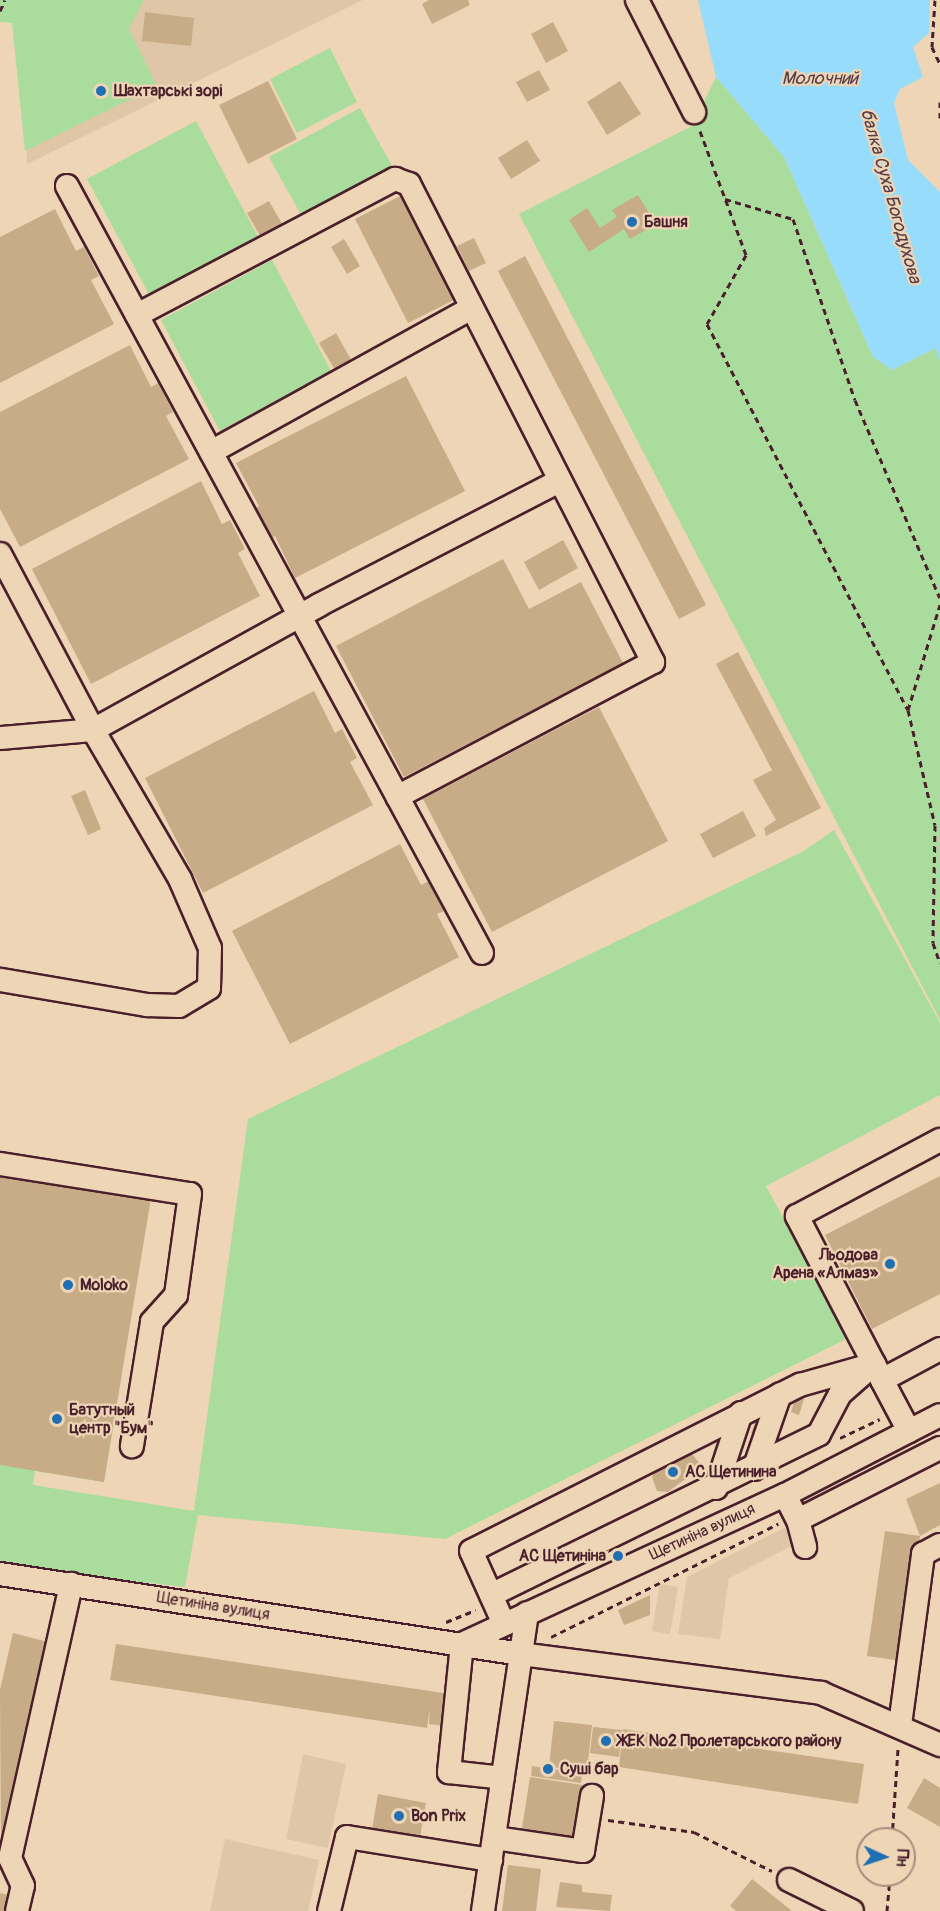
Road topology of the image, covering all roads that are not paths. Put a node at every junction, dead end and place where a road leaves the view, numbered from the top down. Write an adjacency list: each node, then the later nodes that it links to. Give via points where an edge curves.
1 (637, 0): 2 (street)
2 (694, 112)
3 (67, 186): 5 (street)
4 (472, 308): 5 (street, via 409,183 395,179); 6 (street); 7 (street)
5 (137, 315): 6 (street)
6 (211, 452): 9 (street)
7 (559, 481): 9 (street); 12 (street, via 654,662)
8 (0, 554): 10 (street)
9 (299, 616): 10 (street); 12 (street)
10 (93, 730): 11 (street); 14 (street, via 180,879 210,948 209,988 180,1006 147,1005)
11 (0, 738)
12 (397, 797): 13 (street)
13 (482, 953)
14 (0, 980)
15 (940, 1140): 18 (street, via 797,1216)
16 (0, 1164): 22 (street, via 190,1194 176,1295 152,1322)
17 (940, 1349): 18 (street)
18 (878, 1372): 19 (street); 21 (street); 24 (street, via 840,1394 812,1441)
19 (761, 1404): 24 (street); 24 (street); 24 (street); 31 (street, via 471,1551)
20 (940, 1415): 21 (street, Щетиніна вулиця)
21 (909, 1431): 25 (street, Щетиніна вулиця)
22 (132, 1446)
23 (940, 1448): 26 (street)
24 (735, 1478): 31 (street)
25 (785, 1494): 26 (street); 32 (street, Щетиніна вулиця)
26 (796, 1518): 28 (street)
27 (940, 1545): 36 (street, via 923,1554)
28 (805, 1547)
29 (0, 1574): 30 (street, Щетиніна вулиця)
30 (71, 1584): 34 (street, Щетиніна вулиця); 43 (street, via 10,1858 23,1886)
31 (491, 1595): 33 (street)
32 (526, 1613): 33 (street, Щетиніна вулиця); 35 (street)
33 (504, 1624): 34 (street, Щетиніна вулиця)
34 (462, 1644): 35 (street, Щетиніна вулиця); 38 (street, via 449,1772)
35 (521, 1654): 36 (street, Щетиніна вулиця, via 821,1693); 38 (street)
36 (900, 1725): 37 (street, Щетиніна вулиця)
37 (940, 1745)
38 (503, 1778): 40 (street)
39 (590, 1807): 40 (street, via 583,1851)
40 (495, 1838): 41 (street)
41 (491, 1860): 44 (street, via 347,1837); 45 (street)
42 (789, 1880): 46 (street)
43 (17, 1911)
44 (329, 1911)
45 (483, 1911)
46 (852, 1911)

